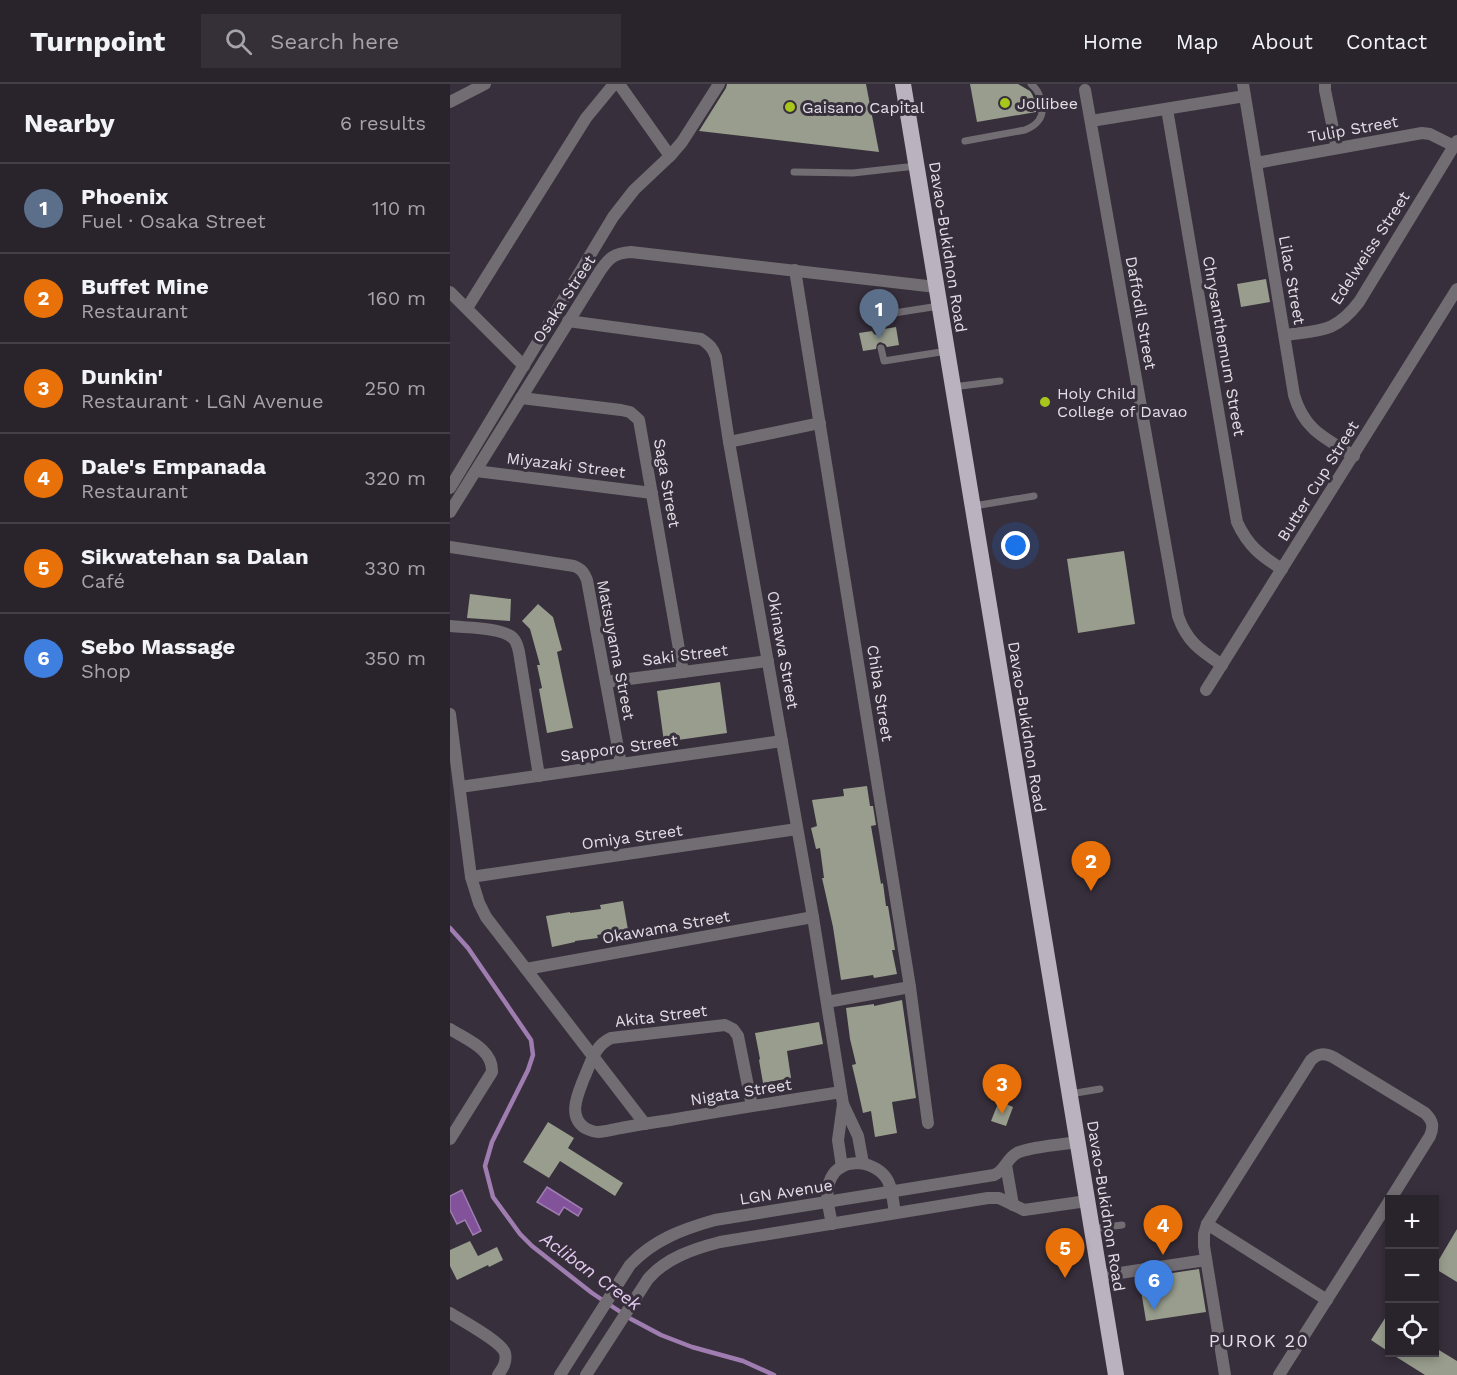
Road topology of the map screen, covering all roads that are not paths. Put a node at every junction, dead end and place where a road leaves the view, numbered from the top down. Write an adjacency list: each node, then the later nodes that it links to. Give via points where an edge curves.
1 (485, 84): 10 (street)
2 (614, 84): 25 (street, via 586,118)
3 (619, 84): 16 (street)
4 (719, 84): 16 (street)
5 (903, 84): 18 (highway, Davao-Bukidnon Road)
6 (1030, 84): 13 (lane, via 1040,94 1043,112 1038,122 1025,130)
7 (1325, 84): 15 (street)
8 (1085, 90): 12 (street, Daffodil Street)
9 (1244, 90): 11 (street); 17 (street, Lilac Street)
10 (450, 102)
11 (1167, 109): 12 (street); 45 (street, Chrysanthemum Street, via 1237,522 1254,549)
12 (1091, 121): 48 (street, Daffodil Street, via 1178,616 1183,631 1194,644)
13 (965, 141)
14 (1456, 144): 15 (street, Tulip Street, via 1422,133); 28 (street, Edelweiss Street, via 1348,315 1325,330)
15 (1337, 148): 17 (street, Tulip Street)
16 (670, 156): 31 (street, via 634,190 613,217)
17 (1256, 163): 28 (street, Lilac Street)
18 (916, 166): 19 (lane, via 853,173); 21 (highway, Davao-Bukidnon Road)
19 (794, 172)
20 (795, 270): 21 (street, Osaka Street); 26 (street, Osaka Street, via 621,252 607,261); 35 (street, Chiba Street)
21 (936, 287): 24 (highway, Davao-Bukidnon Road)
22 (1457, 289): 37 (street, Butter Cup Street)
23 (450, 292): 25 (street)
24 (939, 306): 27 (lane, via 875,316); 30 (highway, Davao-Bukidnon Road)
25 (467, 308): 31 (street)
26 (568, 321): 34 (street, Osaka Street); 36 (street, Okinawa Street, via 692,337 708,343 716,357)
27 (878, 330)
28 (1285, 335): 37 (street, Lilac Street, via 1294,395 1303,418 1313,430)
29 (881, 348): 30 (lane, via 884,361)
30 (947, 351): 33 (highway, Davao-Bukidnon Road)
31 (524, 366): 39 (street)
32 (1000, 381): 33 (lane)
33 (953, 387): 42 (highway, Davao-Bukidnon Road)
34 (521, 398): 38 (street, Osaka Street); 40 (street, Saga Street, via 635,415 641,427)
35 (819, 423): 36 (street); 61 (street, Chiba Street)
36 (729, 442): 47 (street, Okinawa Street)
37 (1354, 456): 45 (street, Butter Cup Street)
38 (476, 471): 40 (street, Miyazaki Street); 43 (street, Osaka Street)
39 (450, 488)
40 (652, 493): 49 (street, Saga Street)
41 (1034, 496): 42 (lane)
42 (972, 506): 66 (highway, Davao-Bukidnon Road)
43 (450, 512)
44 (450, 547): 50 (street, Matsuyama Street, via 580,569 587,580)
45 (1282, 569): 48 (street, Butter Cup Street)
46 (450, 626): 55 (street, via 497,631 516,643)
47 (768, 661): 49 (street, Saki Street); 53 (street, Okinawa Street)
48 (1222, 665): 51 (street, Butter Cup Street)
49 (683, 672): 50 (street, Saki Street)
50 (606, 682): 54 (street, Matsuyama Street)
51 (1206, 690)
52 (450, 714): 56 (street)
53 (782, 741): 54 (street, Sapporo Street); 57 (street, Okinawa Street)
54 (621, 764): 55 (street, Sapporo Street)
55 (539, 776): 56 (street, Sapporo Street)
56 (460, 787): 58 (street)
57 (797, 829): 58 (street, Omiya Street); 59 (street, Okinawa Street)
58 (471, 878): 60 (street, via 486,917)
59 (813, 917): 60 (street, Okawama Street); 62 (street, Okinawa Street)
60 (525, 969): 64 (street)
61 (910, 987): 62 (street); 69 (street, Chiba Street)
62 (826, 1002): 67 (street, Okinawa Street)
63 (450, 1029): 71 (street, via 480,1047 492,1066 492,1072)
64 (593, 1056): 68 (street, Akita Street, via 603,1041 610,1038 725,1025 738,1036); 70 (street); 70 (street, Nigata Street, via 576,1105 579,1122 599,1132)
65 (1100, 1089): 66 (lane)
66 (1070, 1094): 72 (highway, Davao-Bukidnon Road)
67 (842, 1098): 68 (street, Nigata Street); 73 (street, via 858,1136); 75 (street, via 838,1140)
68 (752, 1106): 70 (street, Nigata Street)
69 (928, 1123)
70 (645, 1124)
71 (452, 1132)
72 (1078, 1142): 74 (street, LGN Avenue, via 1021,1151); 78 (highway, Davao-Bukidnon Road)
73 (863, 1163): 75 (street); 76 (street, via 885,1176)
74 (1006, 1165): 76 (street, LGN Avenue, via 994,1175); 80 (street)
75 (842, 1167): 79 (street, via 832,1176)
76 (892, 1192): 79 (street, LGN Avenue); 82 (street)
77 (1393, 1195): 85 (street, via 1430,1136 1431,1119 1333,1057 1321,1054 1311,1060)
78 (1087, 1201): 80 (street, via 1030,1210); 87 (highway, Davao-Bukidnon Road)
79 (828, 1202): 83 (street, LGN Avenue); 84 (street)
80 (1013, 1205): 82 (street, via 988,1198)
81 (1385, 1208): 93 (street)
82 (895, 1213): 84 (street)
83 (727, 1218): 88 (street); 89 (street, LGN Avenue, via 692,1227 655,1243)
84 (832, 1224): 88 (street)
85 (1207, 1224): 90 (street); 93 (street)
86 (1122, 1225): 87 (lane)
87 (1092, 1229): 92 (highway, Davao-Bukidnon Road)
88 (731, 1240): 91 (street, via 690,1251)
89 (639, 1255): 91 (street); 96 (street, LGN Avenue)
90 (1206, 1260): 92 (street); 99 (street)
91 (654, 1271): 97 (street)
92 (1100, 1276): 98 (highway, Davao-Bukidnon Road)
93 (1327, 1299): 100 (street)
94 (450, 1313): 95 (street, via 503,1348 505,1363)
95 (498, 1375)
96 (560, 1375)
97 (586, 1375)
98 (1116, 1375)
99 (1225, 1375)
100 (1279, 1375)

